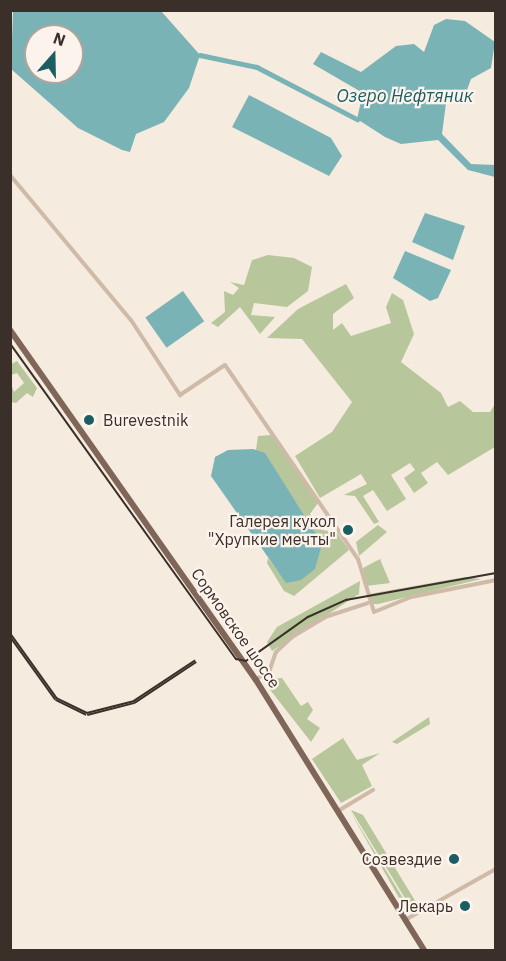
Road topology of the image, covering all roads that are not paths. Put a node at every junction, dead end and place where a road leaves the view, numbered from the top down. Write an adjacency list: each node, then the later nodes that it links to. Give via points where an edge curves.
1 (10, 175): 4 (street, via 131,320 180,395 225,365 358,559)
2 (10, 330): 5 (main road, Сормовское шоссе)
3 (495, 580): 4 (street, via 411,597 374,612)
4 (368, 603): 5 (street, via 325,617 291,638 276,652 269,672)
5 (256, 680): 7 (main road, Сормовское шоссе)
6 (373, 790): 7 (street)
7 (338, 811): 9 (main road, Сормовское шоссе)
8 (495, 868): 9 (street)
9 (405, 920): 10 (main road, Сормовское шоссе)
10 (424, 951)

